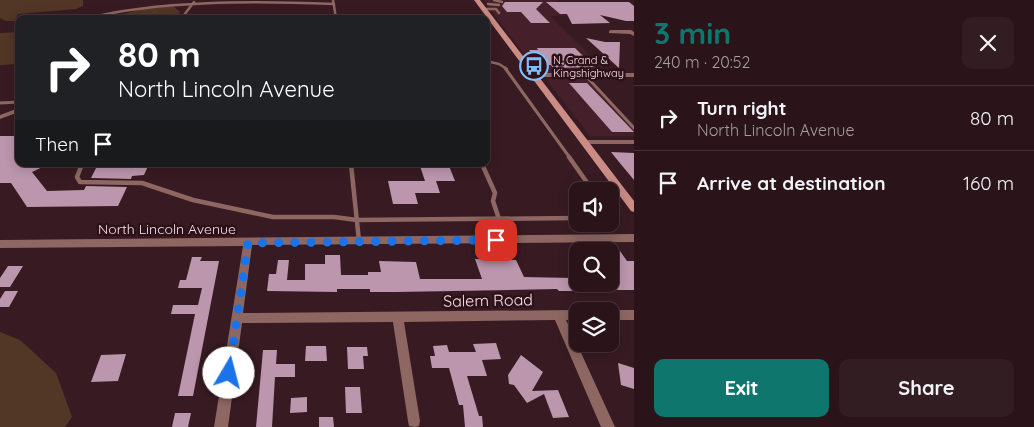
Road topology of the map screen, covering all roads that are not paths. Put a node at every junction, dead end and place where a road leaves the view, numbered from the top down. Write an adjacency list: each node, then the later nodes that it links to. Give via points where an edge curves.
1 (477, 0): 5 (main road)
2 (195, 1): 3 (lane); 8 (lane, via 155,4); 9 (lane)
3 (334, 2): 10 (lane)
4 (494, 2): 4 (lane, via 500,4 502,2); 6 (lane)
5 (484, 9): 6 (lane); 11 (main road)
6 (496, 9): 7 (lane)
7 (499, 13)
8 (96, 15)
9 (184, 15)
10 (336, 15)
11 (489, 15)
12 (490, 17): 16 (main road)
13 (611, 32): 14 (street)
14 (634, 34)
15 (490, 61): 29 (lane, via 507,70)
16 (534, 75): 17 (street); 24 (main road)
17 (585, 75): 18 (street); 23 (lane)
18 (634, 75)
19 (15, 102): 20 (lane)
20 (0, 104)
21 (15, 111): 22 (street)
22 (0, 116)
23 (634, 128)
24 (584, 142): 25 (street); 30 (main road)
25 (634, 142)
26 (81, 167): 33 (lane, via 77,176 85,184 142,183 248,213)
27 (351, 167): 33 (lane)
28 (483, 167): 32 (lane, via 495,193 493,201)
29 (587, 182)
30 (634, 208)
31 (569, 218): 32 (lane)
32 (499, 219): 33 (lane)
33 (357, 220): 35 (lane)
34 (634, 238): 35 (street, North Lincoln Avenue)
35 (359, 241): 36 (street, North Lincoln Avenue)
36 (248, 243): 37 (street, North Lincoln Avenue); 43 (street)
37 (0, 244)
38 (569, 315): 41 (street, Salem Road)
39 (619, 315): 40 (street)
40 (634, 315)
41 (558, 316): 42 (street, Salem Road); 46 (street)
42 (398, 317): 43 (street, Salem Road); 44 (street)
43 (236, 318): 45 (street)
44 (414, 421)
45 (222, 427)
46 (608, 427)

